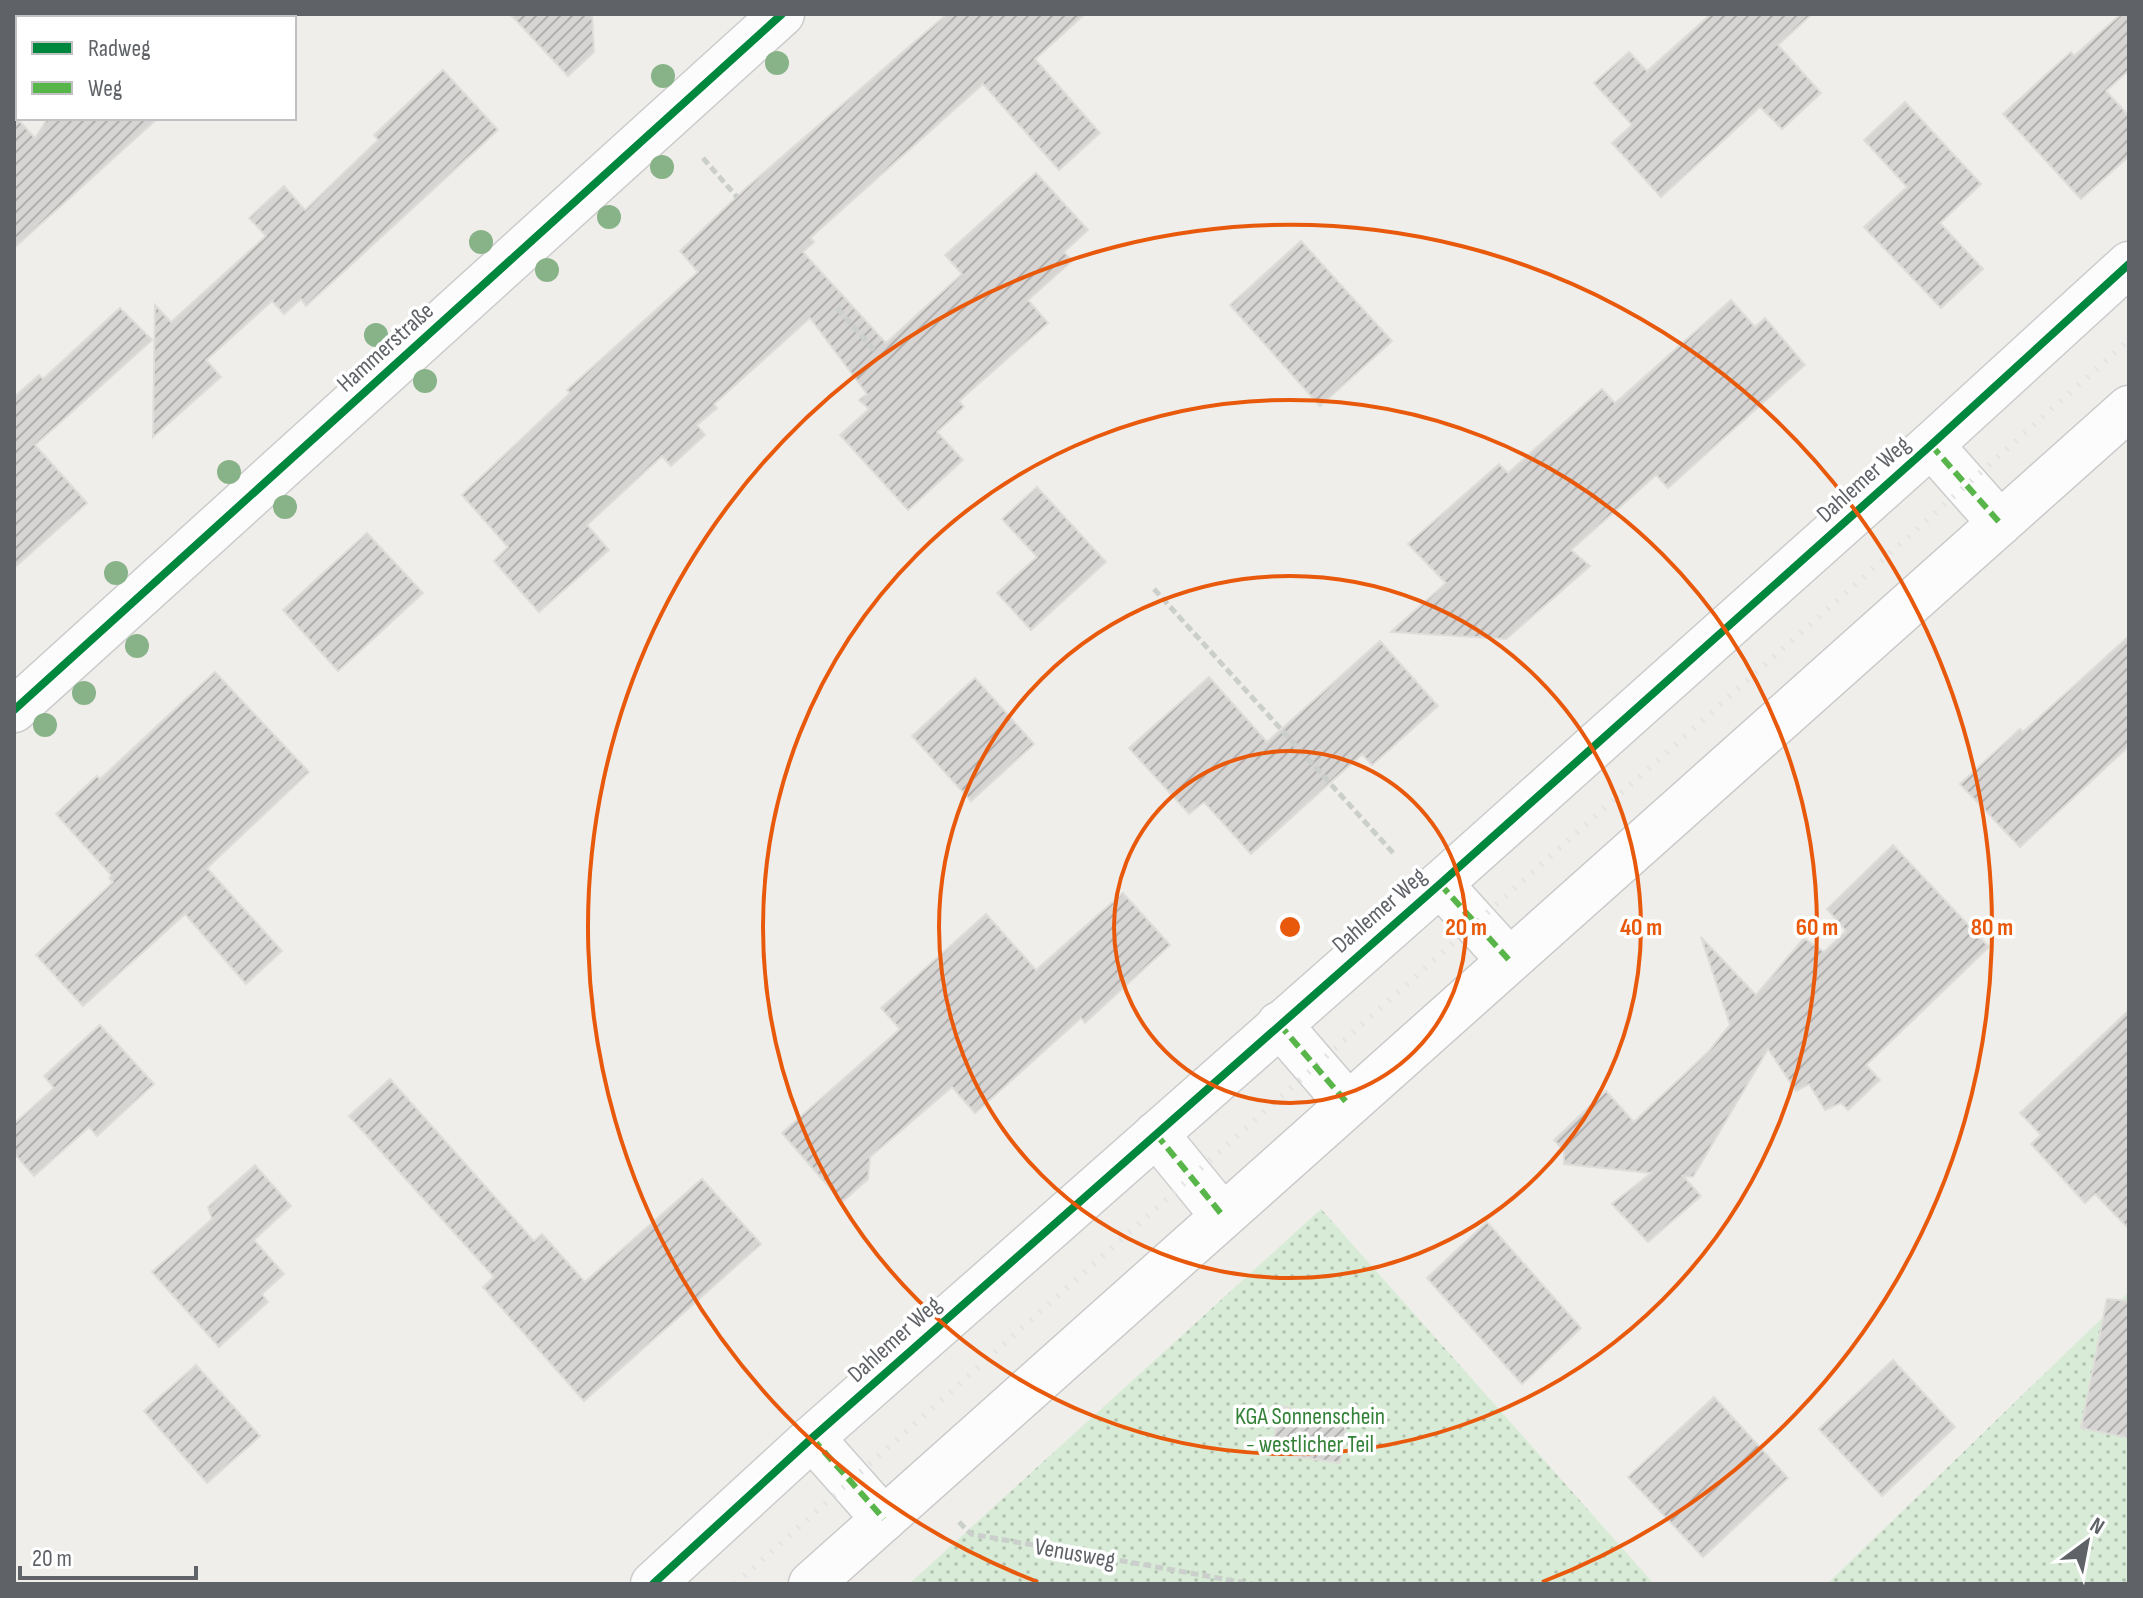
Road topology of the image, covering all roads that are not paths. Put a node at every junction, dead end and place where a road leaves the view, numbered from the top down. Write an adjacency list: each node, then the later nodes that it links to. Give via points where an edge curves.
1 (782, 14): 6 (street, Hammerstraße)
2 (2129, 264): 4 (street, Dahlemer Weg)
3 (2129, 408): 5 (street)
4 (1931, 445): 5 (street, Dahlemer Weg); 7 (street, Dahlemer Weg)
5 (2000, 523): 8 (street)
6 (14, 710)
7 (1434, 888): 8 (street, Dahlemer Weg); 9 (street, Dahlemer Weg)
8 (1509, 960): 10 (street)
9 (1279, 1024): 10 (street); 11 (street, Dahlemer Weg)
10 (1348, 1104): 12 (street)
11 (1156, 1134): 12 (street); 13 (street, Dahlemer Weg)
12 (1223, 1216): 14 (street)
13 (812, 1438): 14 (street); 15 (street, Dahlemer Weg)
14 (884, 1519): 16 (street)
15 (653, 1584)
16 (811, 1584)

